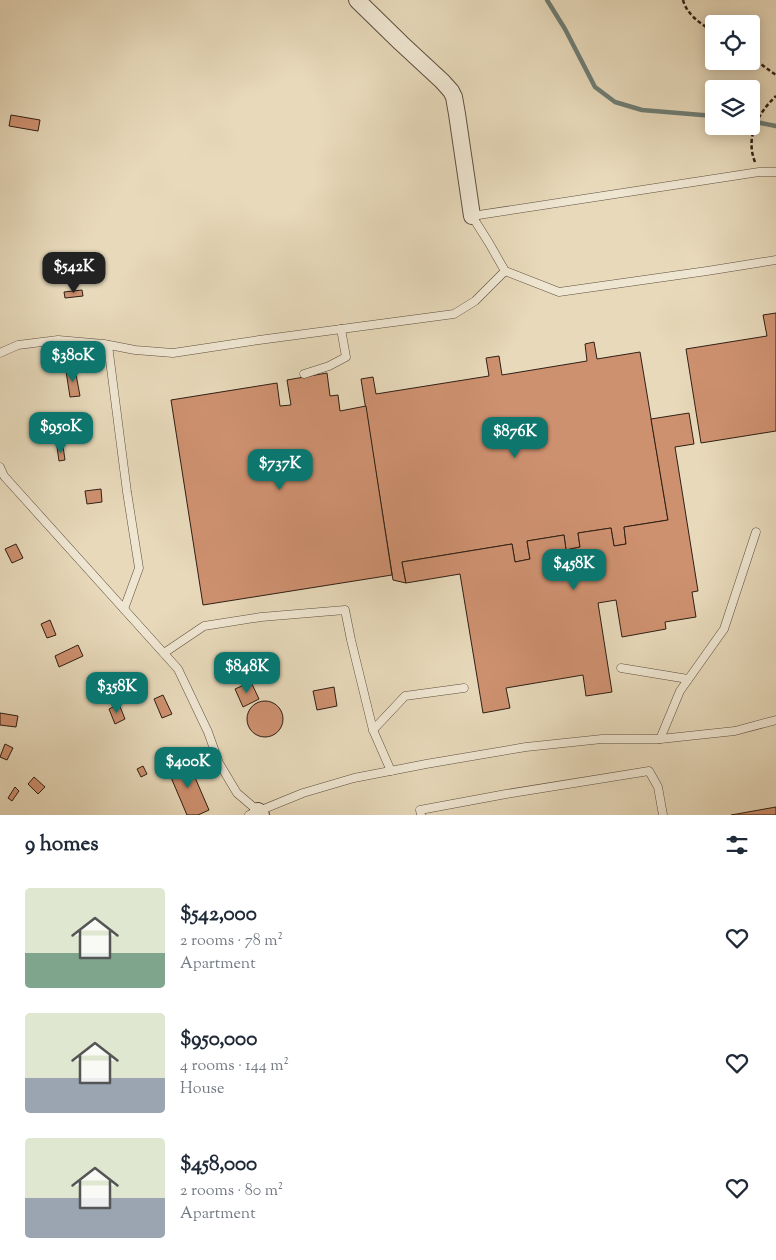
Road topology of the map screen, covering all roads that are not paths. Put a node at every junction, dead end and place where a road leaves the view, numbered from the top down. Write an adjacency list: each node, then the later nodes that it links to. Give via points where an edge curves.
1 (357, 0): 3 (street, via 451,90)
2 (776, 172): 3 (lane)
3 (472, 216): 5 (lane)
4 (776, 260): 5 (lane, via 558,292)
5 (505, 271): 6 (lane, via 475,301 454,314)
6 (341, 329): 7 (lane, via 174,353); 9 (lane, via 346,357)
7 (108, 345): 8 (lane, via 58,340 18,346); 12 (lane, via 139,568)
8 (0, 353)
9 (304, 374)
10 (0, 467): 12 (lane, via 4,476)
11 (756, 532): 15 (lane, via 724,629)
12 (124, 609): 13 (lane)
13 (164, 653): 18 (lane, via 204,626 261,617 345,610); 22 (lane, via 178,669 193,697 219,763 237,793)
14 (621, 668): 15 (lane)
15 (688, 679): 19 (lane)
16 (464, 688): 18 (lane, via 405,696)
17 (776, 720): 19 (lane, via 735,731)
18 (373, 730): 20 (lane)
19 (660, 738): 20 (lane, via 602,739 526,747)
20 (391, 771): 22 (lane, via 304,793)
21 (420, 813): 23 (lane, via 506,794 649,771 658,787)
22 (256, 814)
23 (663, 815)

